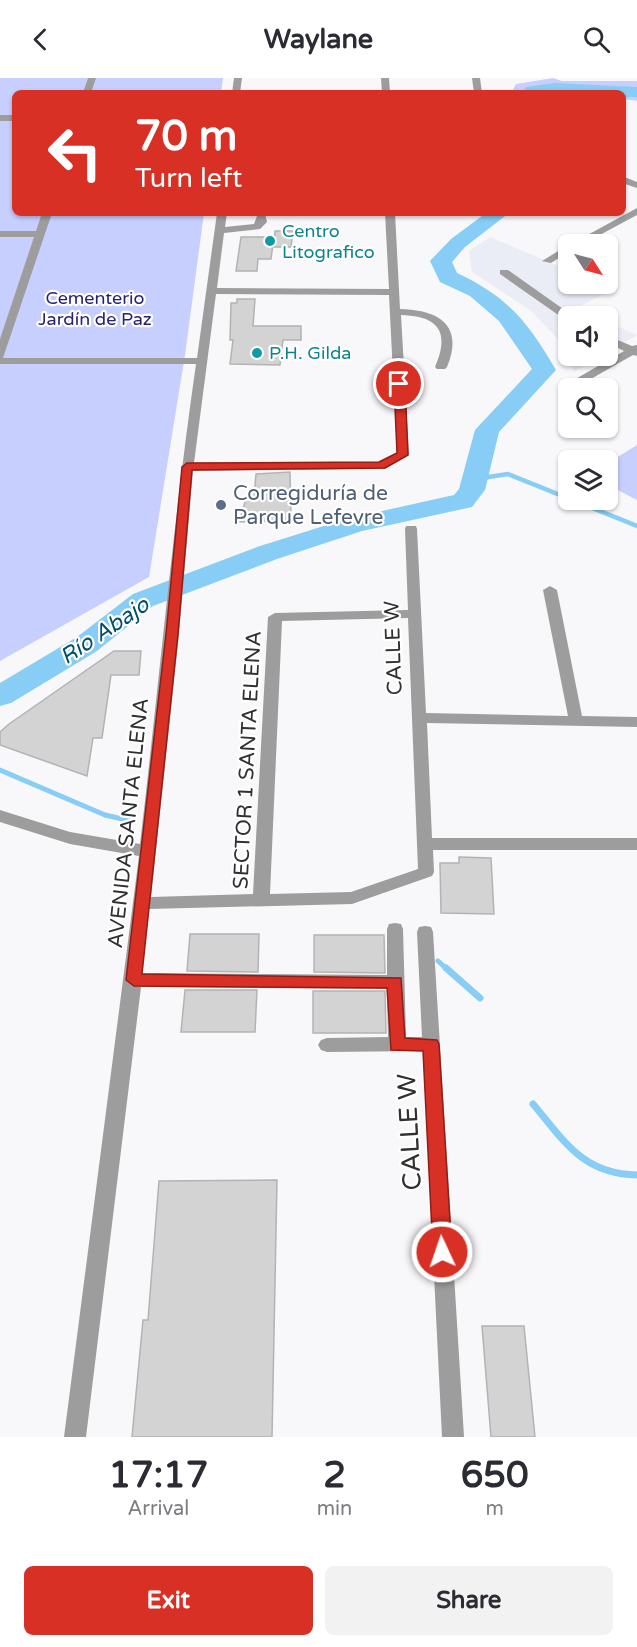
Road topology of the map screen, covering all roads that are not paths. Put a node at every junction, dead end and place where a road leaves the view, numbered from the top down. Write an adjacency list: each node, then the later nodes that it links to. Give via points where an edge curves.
1 (637, 211): 9 (street)
2 (46, 216): 8 (street)
3 (222, 216): 6 (street, AVENIDA SANTA ELENA)
4 (262, 216): 6 (street, via 257,226)
5 (390, 216): 14 (street)
6 (220, 230): 13 (street, AVENIDA SANTA ELENA)
7 (0, 234): 8 (street)
8 (40, 234): 19 (street)
9 (594, 234)
10 (558, 255): 11 (street)
11 (547, 261)
12 (504, 272): 15 (street)
13 (213, 291): 14 (street); 21 (street, AVENIDA SANTA ELENA)
14 (394, 292): 16 (street)
15 (558, 310)
16 (396, 312): 22 (street, via 420,313 442,324 450,337); 24 (street, via 403,455 381,466)
17 (618, 343): 18 (street)
18 (636, 350): 23 (street)
19 (0, 355)
20 (0, 360): 21 (street)
21 (202, 361): 24 (street, AVENIDA SANTA ELENA)
22 (441, 367)
23 (586, 378)
24 (187, 467): 34 (street, AVENIDA SANTA ELENA)
25 (411, 529): 27 (street, CALLE W)
26 (550, 590): 29 (street)
27 (414, 614): 28 (street, CALLE W); 35 (street, SECTOR 1 SANTA ELENA, via 275,616)
28 (418, 718): 29 (street); 32 (street, CALLE W)
29 (576, 721): 30 (street)
30 (637, 722)
31 (0, 816): 34 (street, via 70,838)
32 (423, 844): 33 (street); 35 (street, CALLE W, via 426,872 352,898)
33 (637, 844)
34 (146, 851): 36 (street, AVENIDA SANTA ELENA)
35 (261, 901): 36 (street)
36 (140, 903): 39 (street, AVENIDA SANTA ELENA)
37 (395, 929): 40 (street)
38 (425, 932): 41 (street, CALLE W)
39 (134, 980): 40 (street); 44 (street, AVENIDA SANTA ELENA)
40 (395, 982): 43 (street)
41 (431, 1044): 43 (street); 45 (street, CALLE W)
42 (327, 1045): 43 (street)
43 (397, 1045)
44 (75, 1437)
45 (453, 1437)

